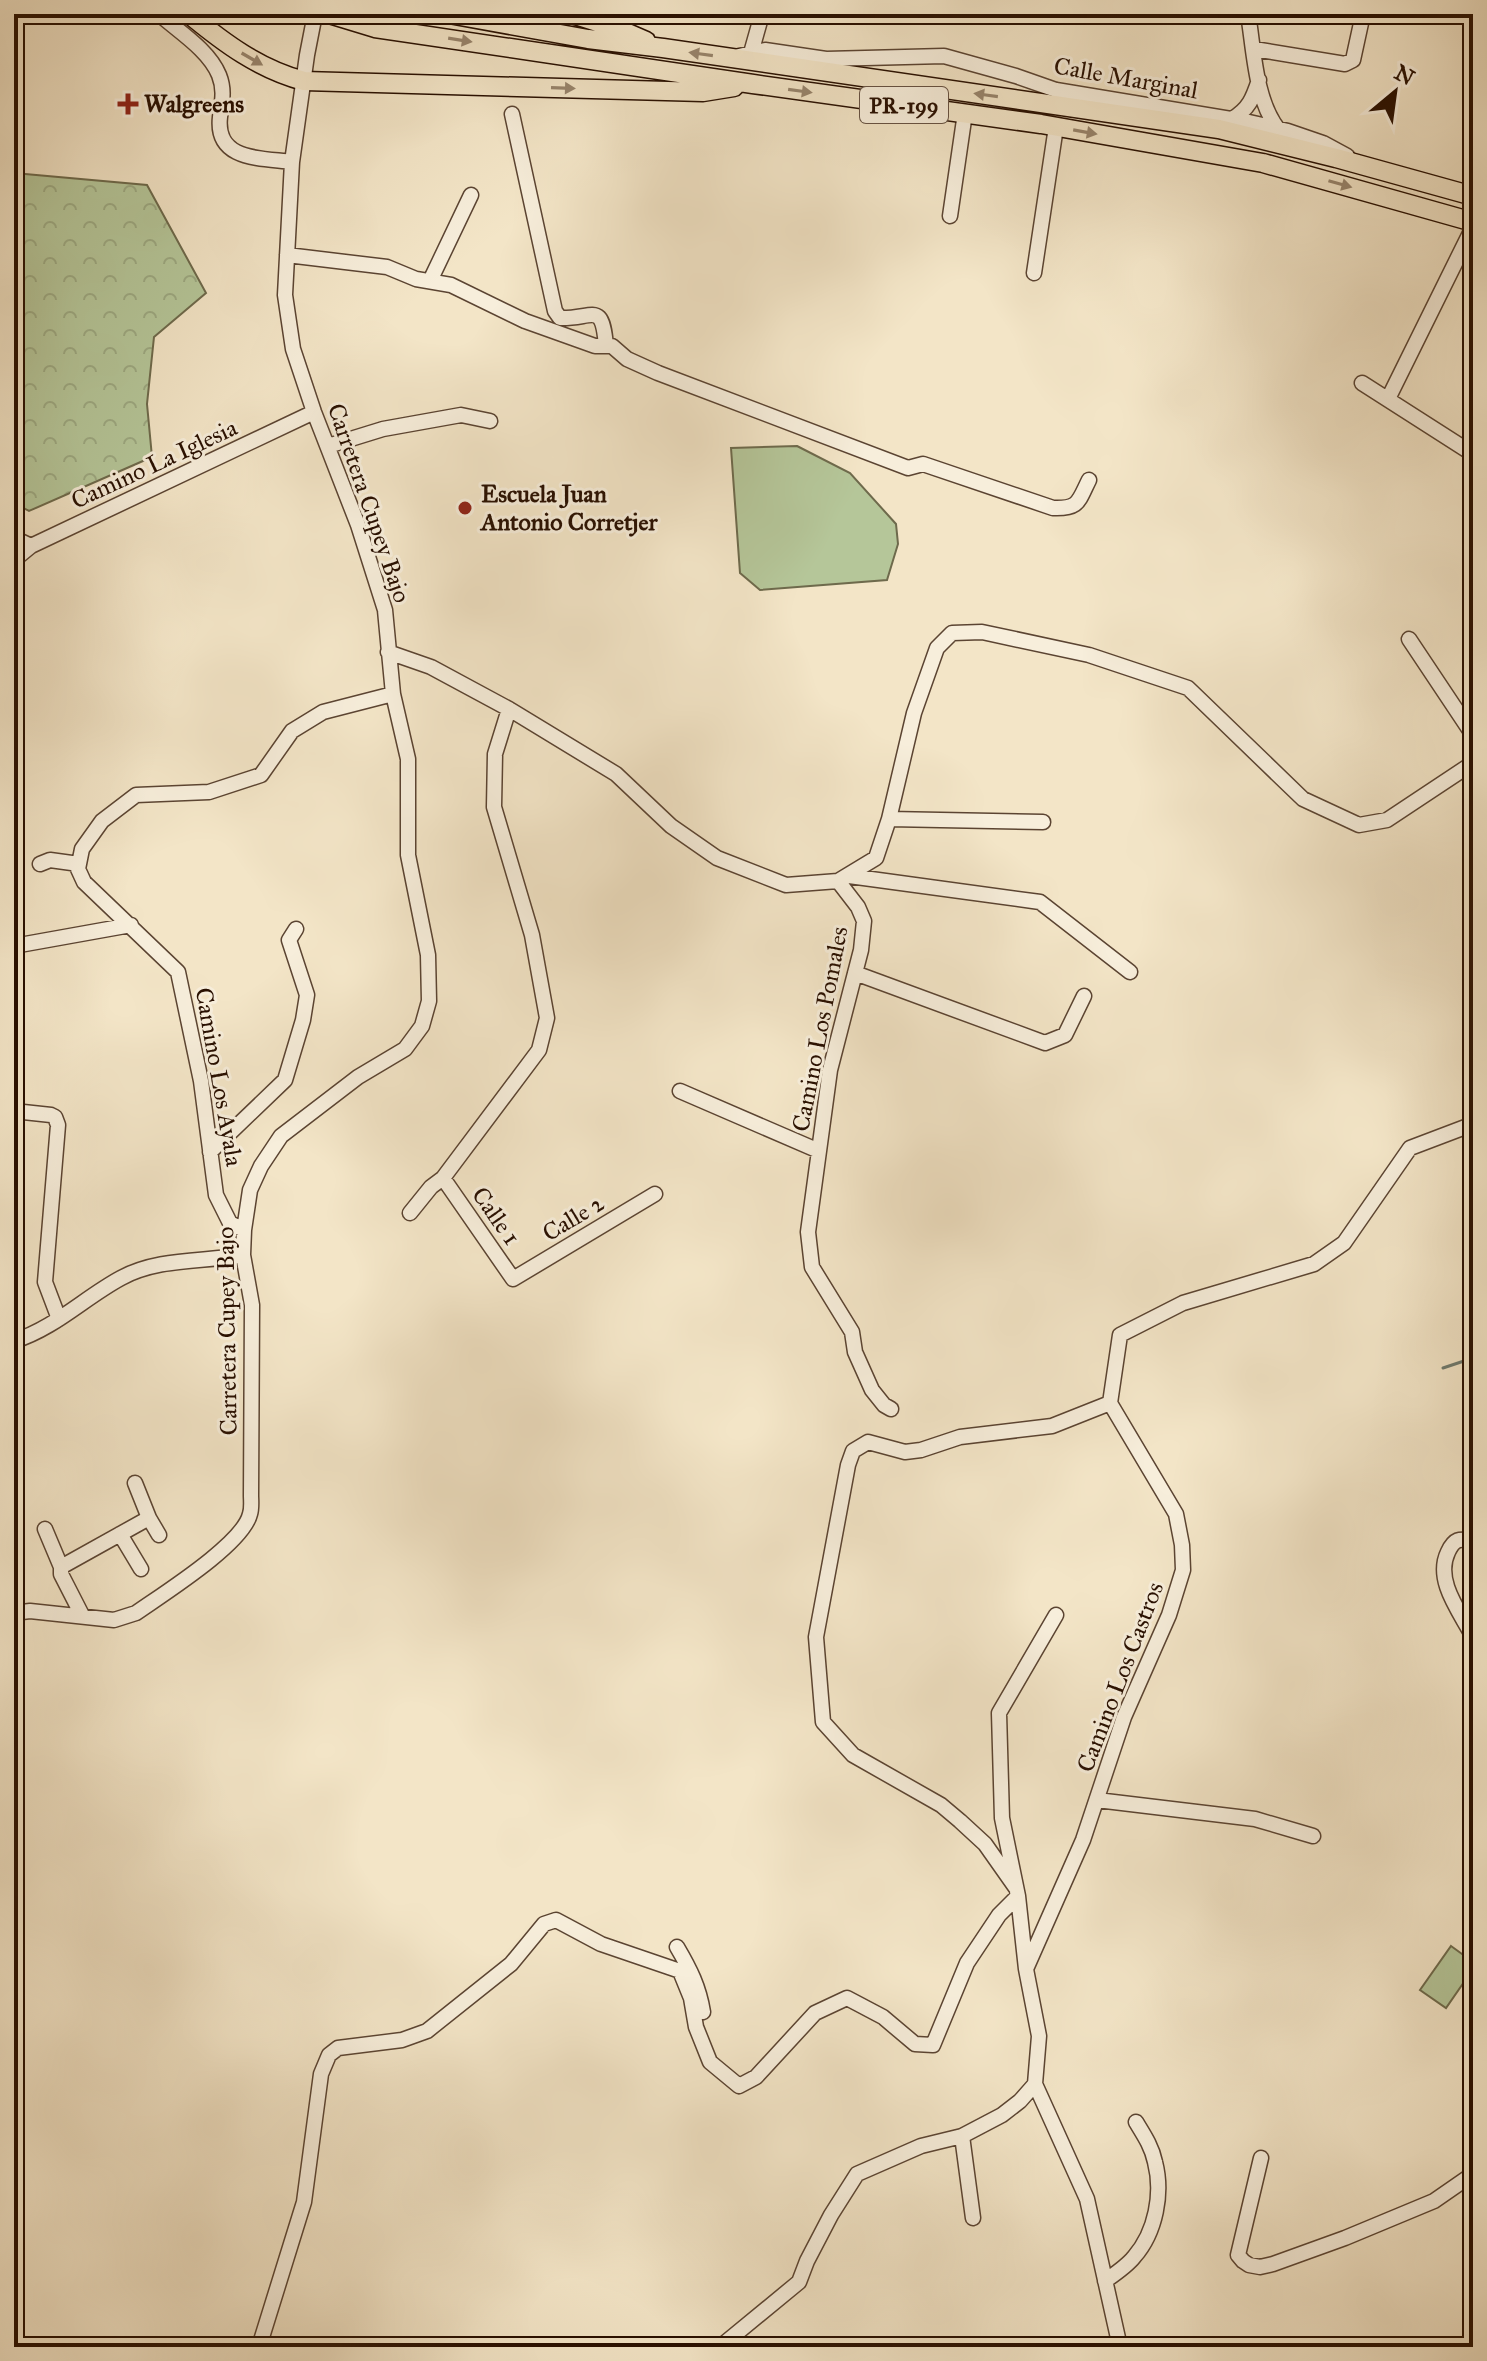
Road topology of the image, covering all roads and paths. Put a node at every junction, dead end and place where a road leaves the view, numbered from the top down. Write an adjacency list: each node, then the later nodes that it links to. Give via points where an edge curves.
1 (159, 14): 22 (street, via 219,74 224,92 219,131 226,145 253,157)
2 (189, 14): 15 (main road, one-way to 15, via 277,74)
3 (315, 14): 15 (street, Carretera Cupey Bajo)
4 (329, 14): 16 (main road, PR-199, one-way to 16, via 375,28)
5 (449, 14): 10 (main road, PR-199)
6 (572, 14): 10 (main road)
7 (762, 14): 12 (street)
8 (1248, 14): 11 (street)
9 (1363, 14): 11 (street, via 1353,60 1345,64)
10 (663, 48): 13 (main road, PR-199, one-way to 10)
11 (1254, 49): 14 (street)
12 (751, 53): 13 (street, Calle Marginal); 19 (street, Calle Marginal, via 765,50 826,59 944,56 1056,90)
13 (731, 58): 23 (main road, PR-199, one-way to 13, via 1219,129)
14 (1259, 79): 19 (street, via 1244,112); 21 (street)
15 (304, 81): 16 (main road, one-way to 16, via 703,92); 22 (street, Carretera Cupey Bajo)
16 (753, 84): 17 (main road, PR-199, one-way to 17)
17 (965, 113): 20 (main road, PR-199); 26 (street)
18 (512, 114): 31 (street, via 555,311 560,318 601,318)
19 (1232, 119): 21 (street, Calle Marginal)
20 (1056, 127): 27 (main road, PR-199, one-way to 27, via 1263,163); 29 (street)
21 (1278, 129): 23 (street, Calle Marginal, via 1323,143)
22 (292, 162): 28 (street, Carretera Cupey Bajo)
23 (1365, 166): 25 (main road, PR-199)
24 (471, 195): 30 (street)
25 (1473, 196)
26 (950, 216)
27 (1473, 224): 33 (street)
28 (287, 255): 30 (street, via 387,267); 34 (street, Carretera Cupey Bajo, via 285,295 293,349)
29 (1034, 273)
30 (430, 281): 31 (street, via 451,285 525,321)
31 (606, 346): 38 (street, via 658,373 908,468 923,464 1053,508 1069,509 1079,502)
32 (1362, 383): 33 (street)
33 (1388, 399): 37 (street)
34 (314, 412): 36 (street, Carretera Cupey Bajo); 40 (street, Camino La Iglesia)
35 (490, 421): 36 (street, via 461,415 383,429)
36 (328, 446): 43 (street, Carretera Cupey Bajo, via 385,610)
37 (1473, 454)
38 (1089, 480)
39 (14, 538): 40 (street)
40 (31, 546): 41 (street, Camino La Iglesia)
41 (14, 560)
42 (1409, 639): 46 (street)
43 (388, 652): 44 (street, Carretera Cupey Bajo); 45 (street, via 431,667)
44 (393, 694): 51 (street, via 323,712 292,731 261,775 209,792 136,795 102,821 82,849); 67 (street, Carretera Cupey Bajo, via 408,759 408,855 428,955 426,1013 405,1049 358,1077 281,1136 250,1190)
45 (509, 709): 52 (street, via 616,774 671,826 717,858 786,885); 64 (street, via 495,754 494,807 532,935 547,1018 539,1050)
46 (1473, 735)
47 (1473, 763): 48 (street, via 1387,820 1359,825 1303,799 1188,688 1089,655 982,632 952,633 937,648 914,713)
48 (889, 819): 49 (street); 52 (street, via 876,858)
49 (1043, 822)
50 (40, 864): 51 (street)
51 (79, 864): 53 (street, Camino Los Ayala, via 84,882)
52 (844, 878): 56 (street, via 1040,902); 57 (street, Camino Los Pomales, via 864,921)
53 (131, 925): 55 (street); 63 (street, Camino Los Ayala, via 178,972)
54 (296, 929): 63 (street, via 289,940 307,995 285,1080)
55 (14, 946)
56 (1130, 972)
57 (855, 973): 58 (street, via 1045,1043 1065,1035); 62 (street, Camino Los Pomales, via 830,1070)
58 (1084, 996)
59 (680, 1091): 62 (street)
60 (14, 1111): 70 (street, via 51,1115 58,1125 45,1282)
61 (1473, 1127): 72 (street, via 1410,1148 1344,1243 1314,1264 1183,1303 1120,1335)
62 (819, 1151): 73 (street, Camino Los Pomales, via 808,1232 812,1267 852,1332 872,1390)
63 (210, 1152): 67 (street, Camino Los Ayala, via 216,1195 230,1223)
64 (443, 1178): 66 (street); 69 (street, Calle 1)
65 (655, 1194): 69 (street, Calle 2)
66 (410, 1213)
67 (244, 1230): 68 (street, Carretera Cupey Bajo)
68 (243, 1255): 70 (street, via 144,1268); 83 (street, Carretera Cupey Bajo, via 252,1305 250,1513 233,1539 136,1613 114,1620)
69 (513, 1279)
70 (59, 1319): 71 (street)
71 (14, 1341)
72 (1110, 1403): 86 (street, Camino Los Castros, via 1176,1514 1183,1570); 88 (street, via 1052,1426 960,1437 921,1450 905,1452 868,1442 853,1451 816,1637 823,1722 853,1755 960,1821 985,1844)
73 (891, 1409)
74 (135, 1483): 75 (street)
75 (149, 1518): 77 (street); 78 (street)
76 (45, 1529): 80 (street)
77 (120, 1534): 80 (street); 81 (street)
78 (159, 1535)
79 (1473, 1541): 85 (street, via 1453,1542 1444,1569 1450,1594)
80 (61, 1567): 83 (street)
81 (141, 1569)
82 (14, 1613): 83 (street, Carretera Cupey Bajo)
83 (82, 1615)
84 (1056, 1615): 88 (street, via 999,1713 1002,1818)
85 (1473, 1637)
86 (1097, 1800): 87 (street, via 1255,1819); 90 (street, Camino Los Castros)
87 (1313, 1836)
88 (1017, 1892): 90 (street); 91 (street, via 967,1963 933,2045 915,2044 883,2017 847,1998 815,2013 756,2077 739,2086 710,2062)
89 (677, 1947): 91 (street, via 700,1994)
90 (1026, 1969): 92 (street, via 1039,2036)
91 (704, 2049): 99 (street, via 680,1971 601,1944 556,1920 544,1924 511,1964 427,2031 402,2040 338,2048 321,2074 304,2202)
92 (1035, 2084): 94 (street, via 1002,2115); 98 (street, via 1087,2199)
93 (1136, 2122): 98 (street, via 1156,2162 1155,2218 1134,2258)
94 (962, 2136): 97 (street); 100 (street, via 921,2146 857,2174 799,2282)
95 (1261, 2158): 96 (street, via 1238,2255 1260,2267 1434,2201)
96 (1473, 2174)
97 (973, 2218)
98 (1105, 2281): 101 (street)
99 (259, 2347)
100 (720, 2347)
101 (1120, 2347)

